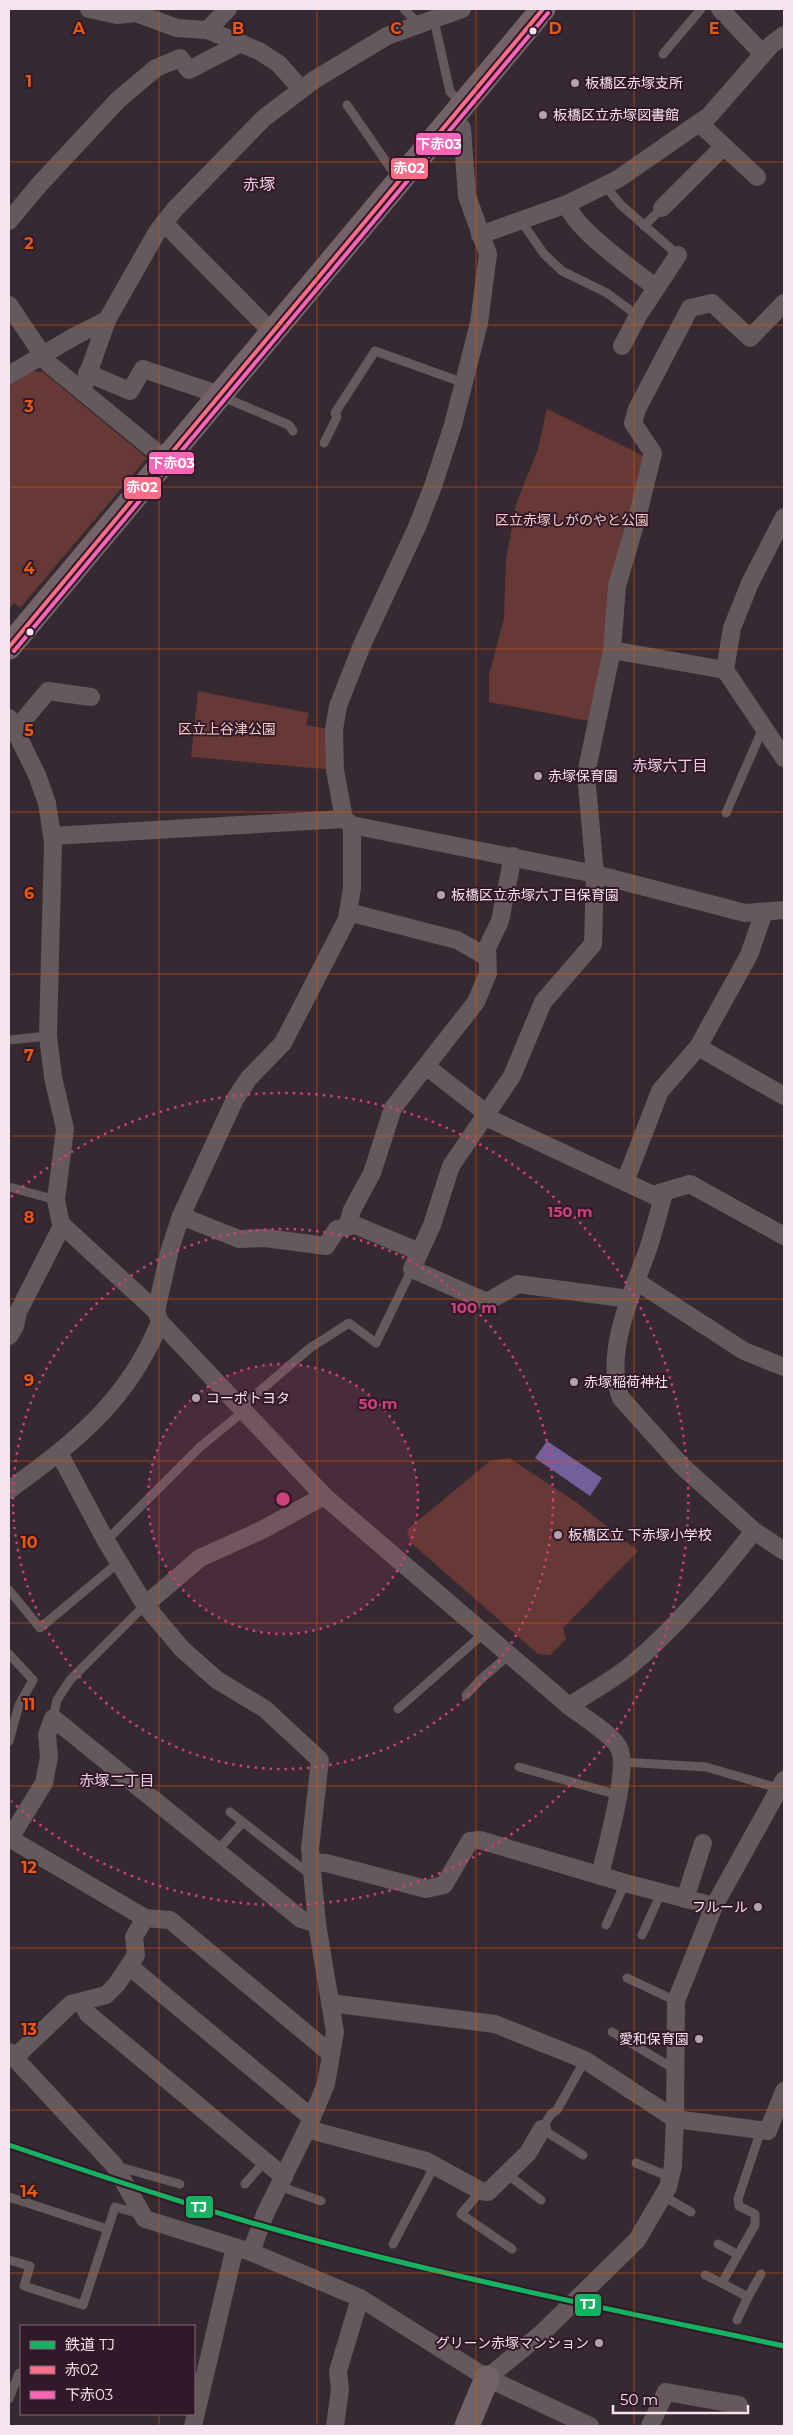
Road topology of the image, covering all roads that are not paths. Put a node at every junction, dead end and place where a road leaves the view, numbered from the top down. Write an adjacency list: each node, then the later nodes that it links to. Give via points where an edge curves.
1 (89, 9): 9 (street, via 117,15 136,13 177,28)
2 (228, 9): 9 (street)
3 (404, 9): 8 (lane)
4 (462, 9): 8 (street)
5 (543, 9): 16 (main road)
6 (701, 9): 12 (lane)
7 (720, 9): 13 (street)
8 (427, 22): 14 (street, via 387,36); 16 (lane)
9 (207, 30): 11 (street)
10 (784, 35): 13 (street)
11 (241, 44): 14 (street, via 260,51 279,64); 24 (street, via 189,70 180,58 156,68 118,100)
12 (663, 54)
13 (762, 54): 17 (street)
14 (301, 88): 26 (street, via 264,118)
15 (347, 105): 20 (lane)
16 (458, 112): 20 (main road); 28 (street, via 467,196)
17 (699, 124): 18 (street); 21 (street)
18 (724, 146): 19 (street); 23 (street)
19 (757, 177)
20 (399, 181): 35 (main road)
21 (606, 187): 22 (street); 27 (lane, via 620,205)
22 (567, 204): 25 (street); 30 (street, via 570,213 582,226)
23 (662, 208): 27 (lane)
24 (9, 221)
25 (521, 221): 28 (street); 33 (lane, via 544,254 562,271 607,293)
26 (164, 222): 34 (street); 35 (street)
27 (644, 226): 29 (lane)
28 (480, 234): 40 (street, via 488,254 478,323)
29 (678, 255): 30 (street)
30 (656, 288): 33 (street)
31 (784, 303): 48 (street, via 750,338 712,302 690,308 637,409 633,423 653,453 617,586)
32 (9, 305): 37 (street)
33 (638, 316): 36 (street)
34 (107, 320): 37 (street); 38 (street)
35 (272, 333): 42 (main road)
36 (622, 346)
37 (42, 356): 39 (street); 41 (street)
38 (87, 373): 41 (street); 42 (street, via 130,391 143,369)
39 (9, 375)
40 (464, 383): 44 (lane, via 375,351 335,413 337,417); 55 (street, via 418,527 362,645 338,706 334,730 335,770)
41 (82, 391): 45 (street)
42 (220, 396): 43 (lane, via 289,425); 45 (main road)
43 (293, 431)
44 (324, 443)
45 (166, 460): 47 (main road)
46 (784, 517): 49 (street, via 750,583 732,628)
47 (9, 647)
48 (612, 650): 49 (street); 58 (street, via 586,774)
49 (725, 670): 52 (street)
50 (91, 697): 51 (street, via 48,691)
51 (12, 724): 56 (street, via 44,796)
52 (763, 728): 53 (street); 54 (lane)
53 (784, 758)
54 (726, 813)
55 (348, 822): 56 (street); 57 (street); 60 (street, via 352,888)
56 (53, 839): 63 (street)
57 (513, 856): 58 (street); 62 (street, via 500,921 487,948)
58 (595, 874): 61 (street, via 745,913); 68 (street, via 593,944 543,1002 512,1076)
59 (784, 910): 61 (street)
60 (348, 912): 62 (street, via 457,940); 73 (street, via 283,1043 249,1078 235,1099)
61 (764, 912): 65 (street, via 749,956)
62 (487, 957): 66 (street, via 488,973 476,1002)
63 (48, 1036): 64 (lane); 72 (street, via 65,1129)
64 (9, 1040)
65 (698, 1047): 67 (street); 69 (street, via 660,1091)
66 (427, 1067): 68 (street); 75 (street, via 394,1108 372,1173)
67 (784, 1096)
68 (485, 1114): 69 (street); 77 (street, via 451,1166)
69 (625, 1182): 71 (street, via 653,1195)
70 (9, 1187): 72 (lane)
71 (664, 1193): 76 (street, via 690,1184); 79 (street)
72 (56, 1200): 74 (street)
73 (181, 1216): 75 (street, via 238,1239 265,1238 326,1246 337,1229); 81 (street, via 170,1249)
74 (62, 1226): 81 (street); 82 (street)
75 (346, 1227): 77 (street, via 355,1225)
76 (784, 1236)
77 (420, 1252): 78 (street)
78 (412, 1269): 80 (street, via 486,1302 518,1284); 84 (lane, via 376,1343 349,1323 310,1348)
79 (636, 1281): 80 (street); 83 (street, via 744,1351)
80 (629, 1299): 88 (street, via 618,1340 617,1387 621,1398 681,1465)
81 (158, 1317): 84 (street); 85 (street, via 141,1363 126,1387)
82 (9, 1336)
83 (784, 1367)
84 (242, 1409): 87 (street); 89 (lane)
85 (59, 1454): 86 (street); 89 (street)
86 (9, 1490)
87 (324, 1496): 93 (street, via 262,1530 200,1558); 94 (street)
88 (754, 1531): 90 (street); 98 (street, via 649,1649)
89 (106, 1541): 91 (street)
90 (784, 1551)
91 (120, 1562): 92 (lane, via 40,1628); 93 (street)
92 (9, 1590)
93 (145, 1605): 100 (lane, via 70,1680 57,1700); 111 (street, via 182,1649 217,1680 265,1709 320,1760 310,1849)
94 (483, 1634): 96 (street); 99 (lane)
95 (9, 1654): 101 (lane, via 32,1680 19,1705)
96 (509, 1655): 97 (lane); 98 (street)
97 (466, 1695)
98 (569, 1706): 102 (street, via 612,1739 620,1748)
99 (398, 1709)
100 (53, 1718): 108 (street, via 47,1734 49,1757 44,1783); 110 (street)
101 (9, 1741)
102 (622, 1762): 104 (lane, via 706,1767); 105 (street)
103 (519, 1767): 105 (lane)
104 (782, 1791): 116 (street)
105 (618, 1795): 112 (street)
106 (230, 1812): 107 (lane)
107 (242, 1823): 110 (lane); 111 (lane)
108 (9, 1838): 117 (street)
109 (703, 1843): 115 (street)
110 (217, 1851): 118 (street, via 301,1919)
111 (312, 1869): 112 (street, via 326,1863 426,1889 444,1885 470,1841 480,1840); 118 (street)
112 (600, 1876): 113 (street)
113 (625, 1883): 114 (street); 119 (lane)
114 (661, 1892): 115 (street); 120 (lane)
115 (685, 1898): 116 (street)
116 (714, 1906): 123 (street)
117 (145, 1918): 121 (street, via 134,1936 136,1955); 127 (street, via 170,1920)
118 (317, 1924): 125 (street)
119 (606, 1925)
120 (642, 1935)
121 (129, 1966): 124 (street, via 106,1995); 133 (street)
122 (628, 1978): 123 (lane)
123 (676, 2001): 130 (street)
124 (81, 2002): 128 (street, via 71,2004); 137 (street, via 88,2014)
125 (330, 2003): 127 (street, via 335,2032); 129 (street, via 495,2024)
126 (612, 2032): 130 (lane)
127 (330, 2053): 133 (street, via 326,2084)
128 (12, 2055): 140 (street)
129 (584, 2060): 132 (street); 134 (lane, via 557,2110)
130 (676, 2070): 132 (street)
131 (784, 2091): 135 (street, via 768,2131)
132 (675, 2119): 135 (street); 142 (street)
133 (310, 2123): 139 (street); 143 (street)
134 (542, 2130): 136 (lane); 141 (street, via 528,2153)
135 (761, 2130): 158 (lane, via 738,2199 740,2206 755,2214 755,2225)
136 (583, 2155)
137 (265, 2161): 143 (street); 145 (lane)
138 (636, 2163): 142 (lane)
139 (435, 2165): 146 (street); 154 (lane)
140 (114, 2166): 144 (lane); 152 (street)
141 (507, 2174): 146 (street, via 488,2192); 149 (lane)
142 (670, 2177): 147 (street)
143 (281, 2182): 150 (lane); 157 (street)
144 (180, 2184)
145 (245, 2184)
146 (481, 2191): 156 (lane, via 461,2214)
147 (663, 2196): 151 (lane); 167 (street, via 637,2240 542,2333)
148 (9, 2197): 153 (lane)
149 (541, 2200)
150 (321, 2201)
151 (691, 2212)
152 (143, 2215): 153 (lane, via 115,2207); 157 (street, via 145,2219)
153 (107, 2229): 159 (lane, via 83,2305 24,2286 30,2266)
154 (393, 2244)
155 (718, 2244): 158 (lane)
156 (512, 2249)
157 (243, 2250): 164 (street); 170 (street)
158 (737, 2254): 162 (lane)
159 (9, 2260)
160 (761, 2274): 163 (lane)
161 (705, 2275): 162 (lane)
162 (722, 2283): 163 (lane)
163 (748, 2297): 165 (lane)
164 (360, 2298): 167 (street); 171 (street, via 338,2371 340,2390)
165 (737, 2320)
166 (19, 2373): 168 (lane)
167 (487, 2378): 172 (main road); 173 (street)
168 (9, 2399)
169 (739, 2405): 174 (street, via 666,2392)
170 (193, 2426)
171 (335, 2426)
172 (467, 2426)
173 (590, 2426)
174 (650, 2426)

